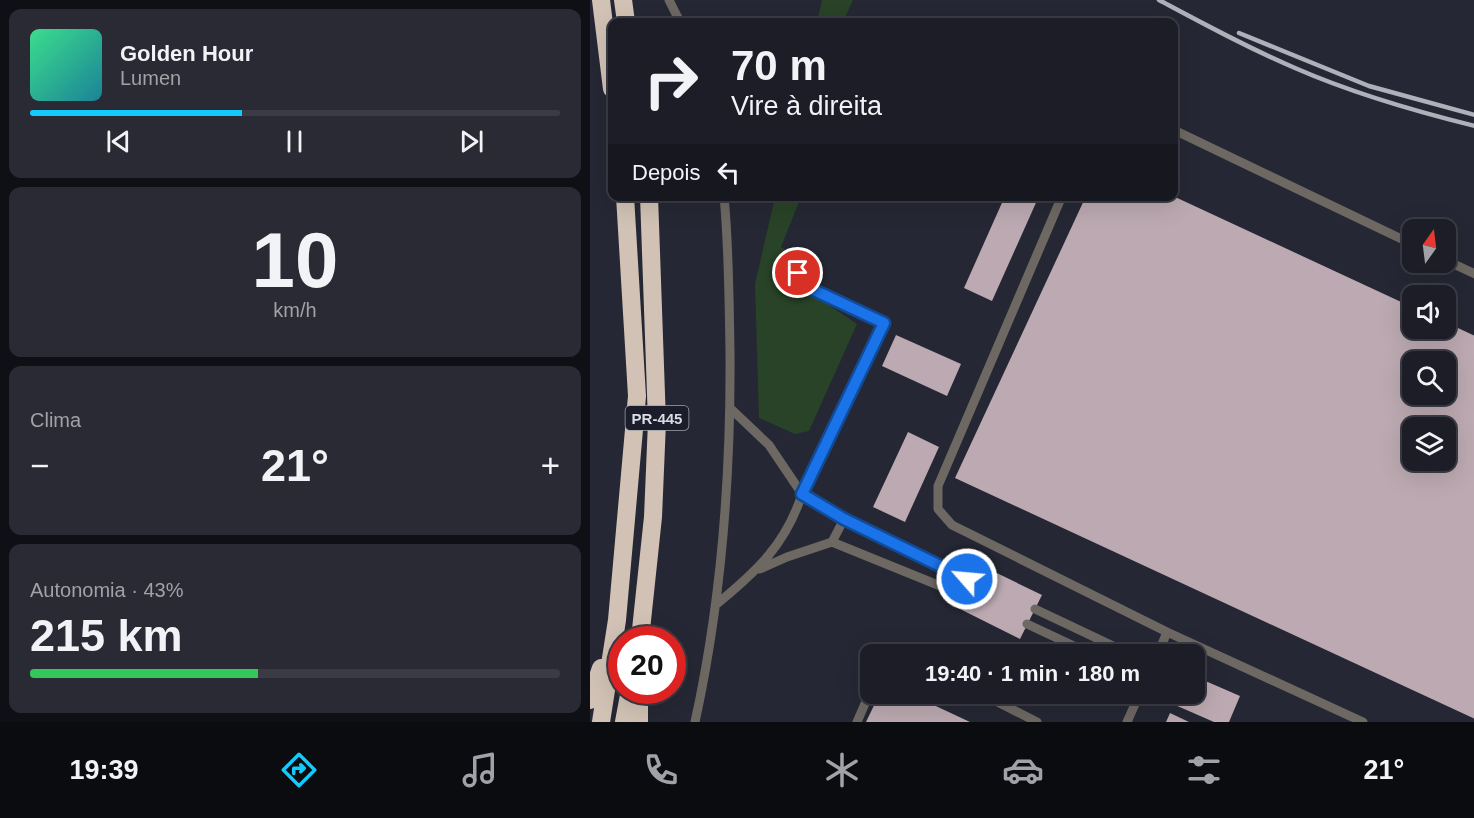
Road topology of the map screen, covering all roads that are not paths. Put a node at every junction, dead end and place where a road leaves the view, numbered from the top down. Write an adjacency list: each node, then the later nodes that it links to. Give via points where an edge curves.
1 (600, 0): 6 (highway)
2 (623, 0): 4 (highway)
3 (669, 0): 5 (lane)
4 (625, 18)
5 (678, 18)
6 (608, 59)
7 (1178, 132): 12 (lane)
8 (625, 201): 27 (highway, PR-445, via 637,396)
9 (649, 201): 29 (highway, PR-445, via 657,422 653,517)
10 (724, 201): 16 (lane, via 729,246)
11 (1060, 201): 30 (lane, via 938,486 938,509 952,525)
12 (1402, 239)
13 (800, 259): 17 (lane, via 801,284 884,323)
14 (1456, 265): 15 (lane)
15 (1475, 274)
16 (731, 408): 17 (lane, via 769,444); 25 (lane)
17 (802, 494): 18 (lane); 22 (lane, via 789,524)
18 (844, 519): 19 (lane); 20 (lane)
19 (832, 542): 21 (lane); 22 (lane)
20 (900, 546): 21 (lane); 23 (lane)
21 (892, 565): 24 (lane)
22 (758, 570): 25 (lane)
23 (967, 579)
24 (960, 594)
25 (718, 603): 43 (lane)
26 (1035, 609): 32 (lane)
27 (617, 621): 34 (highway); 40 (highway, PR-445)
28 (1027, 624): 31 (lane)
29 (641, 626)
30 (1167, 632): 33 (lane); 47 (lane)
31 (1070, 644)
32 (1109, 644)
33 (1162, 644)
34 (590, 700)
35 (627, 704): 41 (highway)
36 (640, 704): 42 (highway)
37 (865, 704): 44 (lane)
38 (1002, 704): 45 (lane)
39 (1135, 704): 46 (lane)
40 (601, 722)
41 (624, 722)
42 (639, 722)
43 (695, 722)
44 (857, 722)
45 (1037, 722)
46 (1127, 722)
47 (1364, 722)

